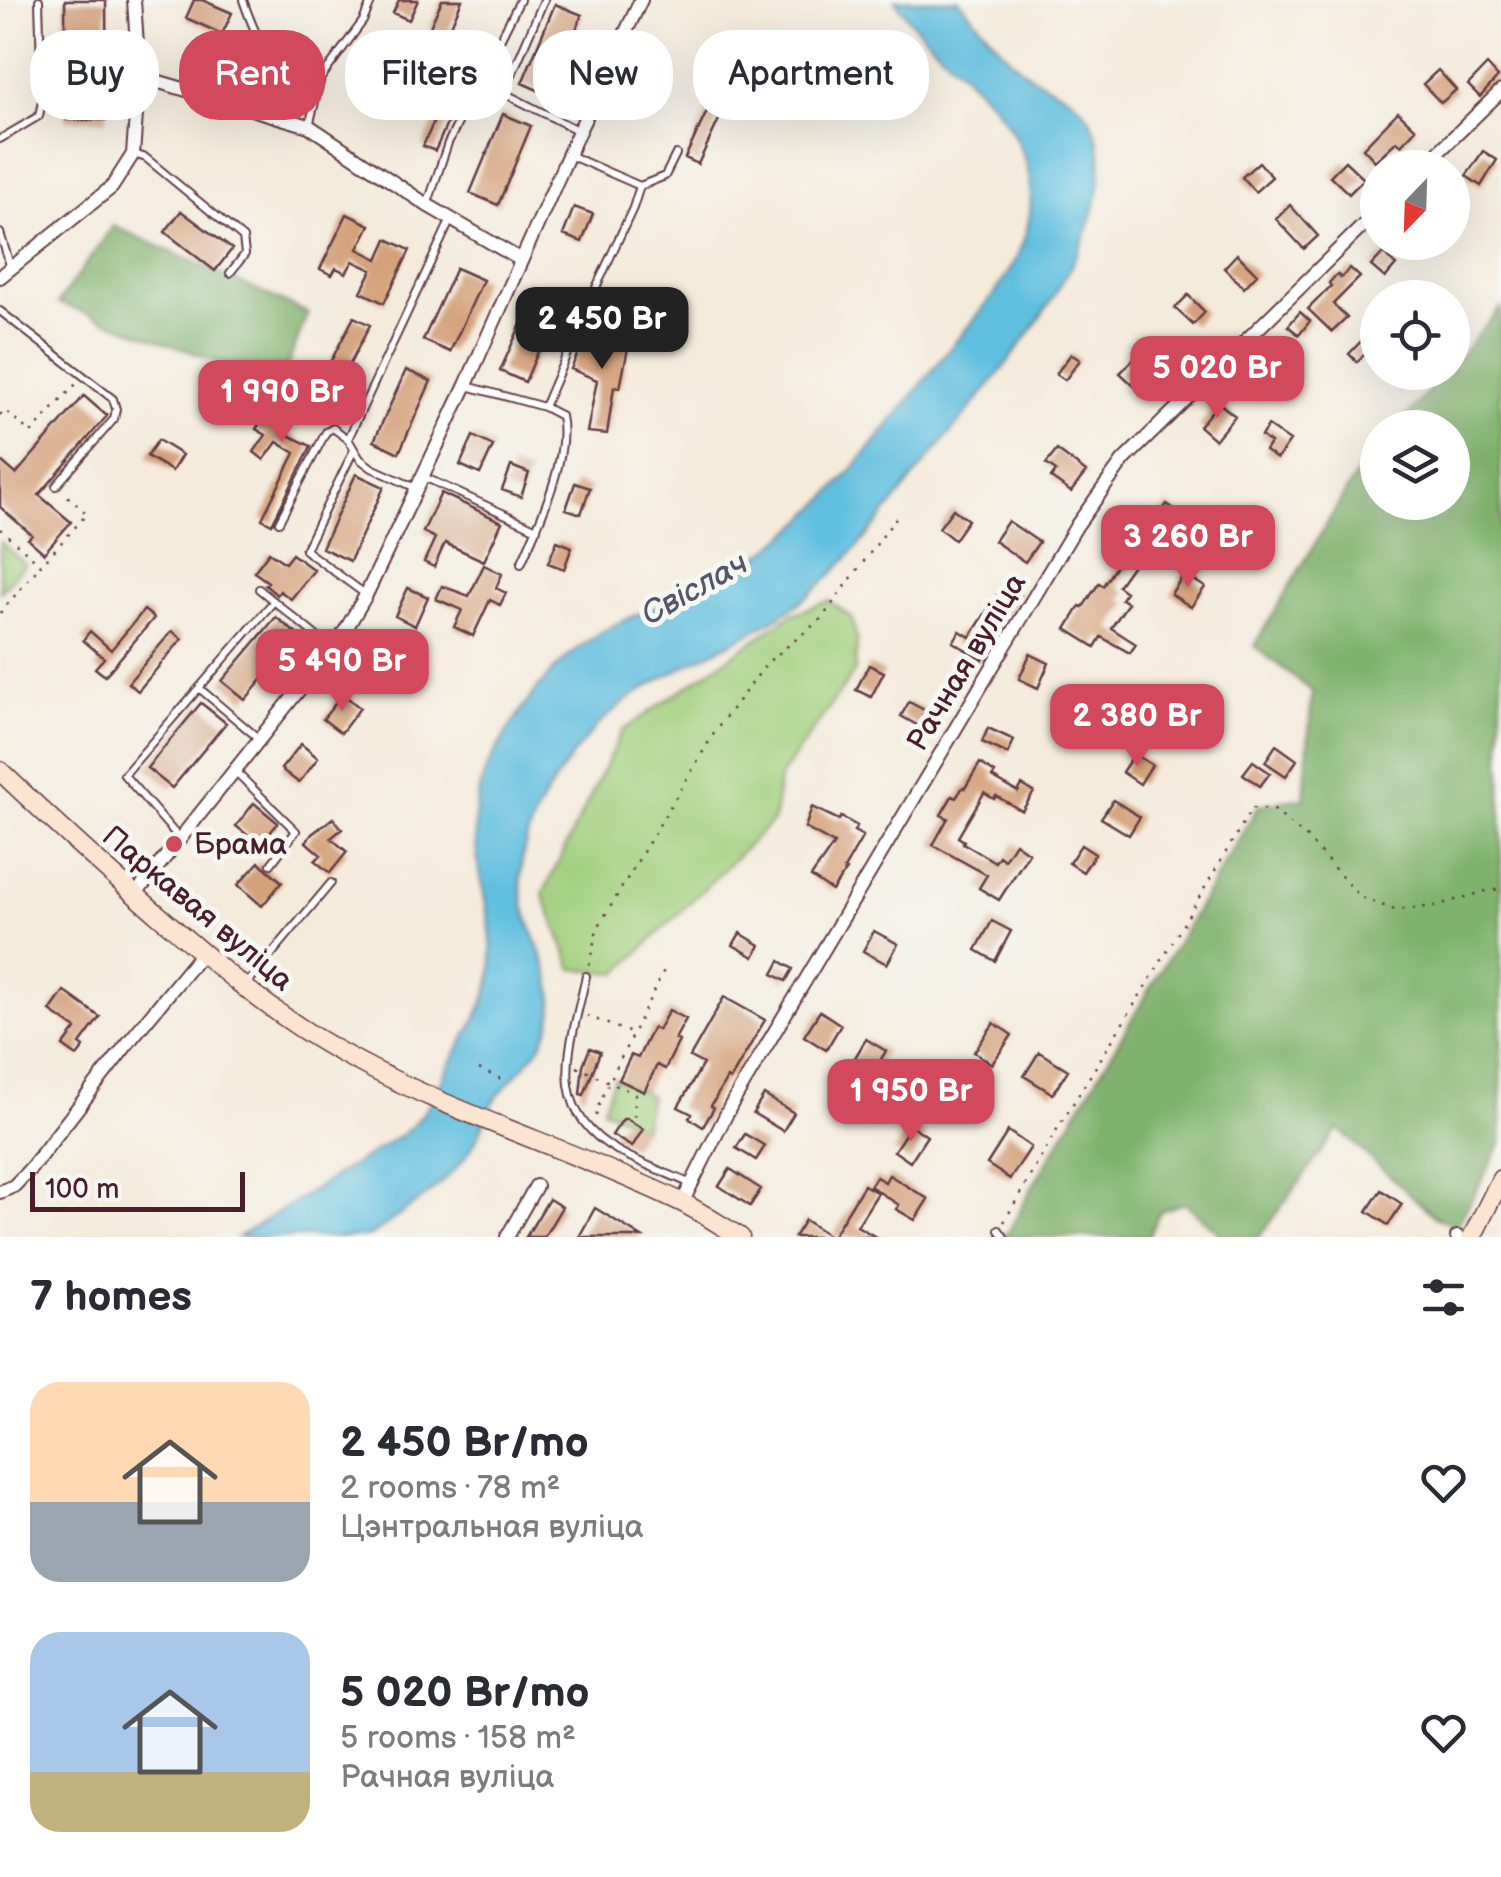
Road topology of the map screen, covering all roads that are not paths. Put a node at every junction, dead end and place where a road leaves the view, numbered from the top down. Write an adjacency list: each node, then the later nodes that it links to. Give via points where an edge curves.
1 (39, 0): 17 (lane, via 39,116)
2 (134, 0): 8 (street)
3 (243, 0): 9 (lane)
4 (372, 0): 10 (lane)
5 (520, 0): 23 (lane, via 448,142)
6 (544, 0): 16 (lane, via 504,94)
7 (642, 0): 16 (street)
8 (136, 30)
9 (254, 30)
10 (325, 72)
11 (159, 82): 15 (street)
12 (1501, 90): 18 (street)
13 (136, 120): 19 (street)
14 (310, 120): 15 (lane)
15 (309, 126): 23 (street)
16 (578, 131): 20 (street)
17 (0, 139)
18 (1440, 150)
19 (133, 154): 28 (street, via 112,187); 29 (lane, via 243,238 245,254)
20 (568, 154): 22 (lane); 27 (street)
21 (676, 154): 22 (lane, via 665,176)
22 (640, 186): 32 (lane)
23 (427, 205): 24 (street)
24 (451, 220): 27 (street); 33 (lane)
25 (1360, 229): 56 (street, Рачная вуліца, via 1123,461 1077,525)
26 (0, 233): 28 (lane)
27 (520, 260): 31 (street)
28 (6, 272)
29 (230, 274)
30 (0, 312): 36 (lane, via 113,399 114,419)
31 (466, 386): 32 (lane); 35 (street)
32 (544, 406): 38 (lane, via 561,416 564,432)
33 (348, 440): 34 (lane); 37 (lane, via 333,428 326,432)
34 (354, 450): 35 (lane, via 372,468); 41 (lane, via 305,550)
35 (420, 483): 38 (lane); 41 (street)
36 (56, 486)
37 (279, 522)
38 (537, 529): 39 (lane)
39 (521, 564)
40 (259, 589): 42 (lane)
41 (366, 595): 43 (street)
42 (274, 601): 43 (lane); 44 (lane)
43 (332, 648): 45 (street)
44 (199, 688): 45 (lane); 48 (lane, via 124,775)
45 (259, 739): 46 (street)
46 (234, 770): 48 (street); 49 (lane, via 296,831)
47 (0, 771): 51 (main road, Паркавая вуліца)
48 (180, 839): 51 (street)
49 (271, 864)
50 (331, 883): 54 (lane)
51 (135, 895): 52 (main road, Паркавая вуліца)
52 (202, 953): 54 (main road, Паркавая вуліца); 58 (street, via 31,1168)
53 (586, 976): 56 (lane, via 569,1063 576,1113 617,1150)
54 (245, 986): 59 (main road, Паркавая вуліца, via 373,1070)
55 (1501, 1179): 62 (main road)
56 (690, 1184): 59 (street, Рачная вуліца)
57 (536, 1186): 60 (street)
58 (0, 1192)
59 (682, 1203): 61 (main road, Паркавая вуліца)
60 (506, 1237)
61 (740, 1237)
62 (1472, 1237)

